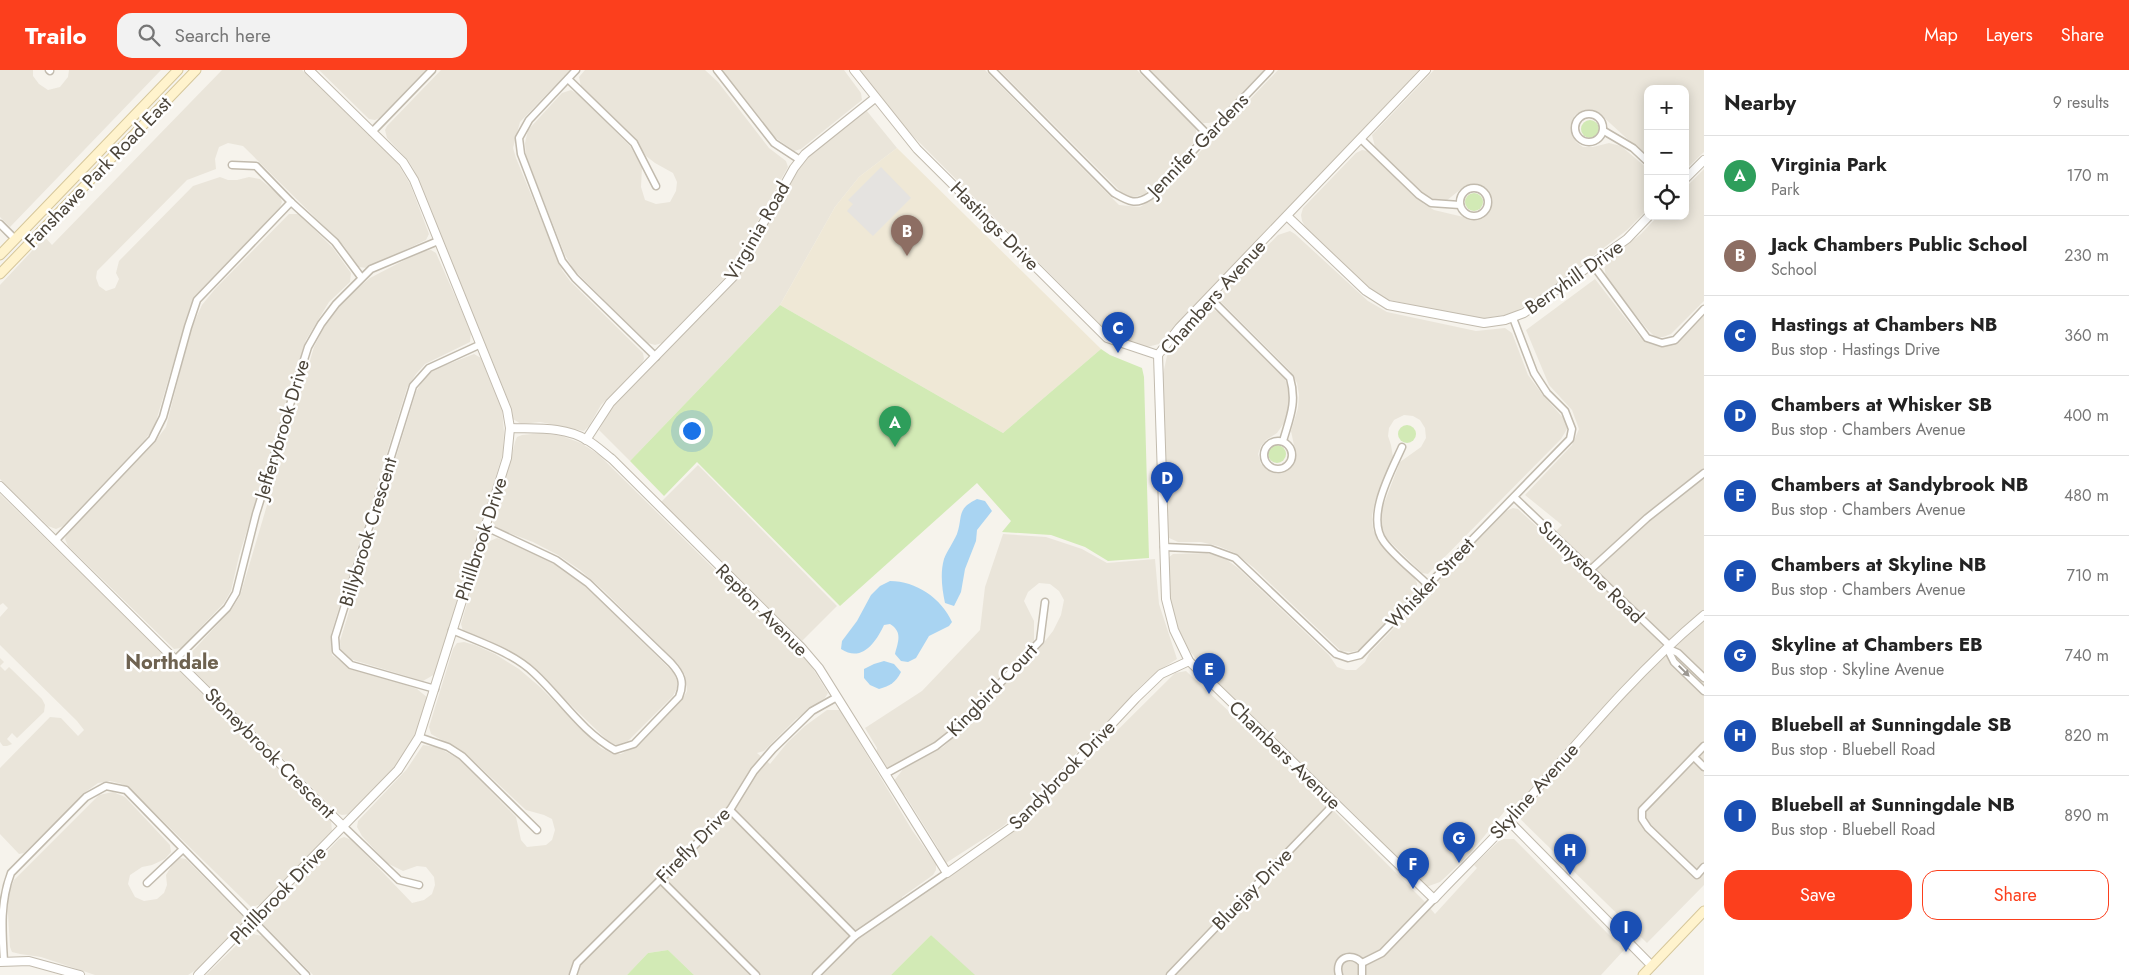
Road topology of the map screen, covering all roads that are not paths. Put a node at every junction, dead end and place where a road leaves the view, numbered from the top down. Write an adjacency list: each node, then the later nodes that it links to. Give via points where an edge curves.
1 (178, 70): 29 (main road, Fanshawe Park Road East)
2 (196, 70): 33 (main road, Fanshawe Park Road East)
3 (310, 70): 15 (street, Phillbrook Drive)
4 (432, 70): 15 (street)
5 (576, 70): 12 (street)
6 (717, 70): 19 (street, via 774,143)
7 (854, 70): 13 (street, Hastings Drive)
8 (992, 70): 16 (street, Jennifer Gardens, via 1114,193 1132,203 1142,202 1150,196)
9 (1144, 70): 16 (street)
10 (1270, 70): 16 (street, Jennifer Gardens)
11 (1426, 70): 17 (street, Chambers Avenue)
12 (568, 79): 23 (street, via 634,143); 40 (street, via 526,126 519,138 521,154 562,261 575,278)
13 (876, 98): 19 (street, Virginia Road); 39 (street, Hastings Drive, via 917,149 1107,338)
14 (1604, 131): 14 (street, via 1603,122 1592,114 1579,118 1575,127 1581,140 1590,143 1599,140); 18 (street)
15 (372, 132): 30 (street, Phillbrook Drive, via 402,162 414,180)
16 (1208, 135)
17 (1361, 139): 25 (street, via 1419,195 1431,203); 26 (street, Chambers Avenue)
18 (1644, 158)
19 (800, 160): 40 (street, Virginia Road, via 734,277)
20 (1704, 160): 22 (street)
21 (232, 165): 24 (street, via 256,166)
22 (1689, 175)
23 (656, 186)
24 (291, 202): 34 (street, via 335,242); 49 (street, via 198,300 163,417 152,439)
25 (1460, 205): 25 (street, via 1464,213 1477,216 1484,212 1487,199 1478,189 1468,190 1461,196)
26 (1287, 216): 35 (street, Chambers Avenue); 37 (street, Berryhill Drive, via 1366,291 1388,305 1484,323)
27 (1645, 220): 32 (street, Berryhill Drive, via 1627,239)
28 (0, 224): 29 (street)
29 (15, 239): 31 (main road, Fanshawe Park Road East)
30 (438, 240): 34 (street, Jefferybrook Drive, via 370,269); 38 (street, Phillbrook Drive)
31 (0, 255)
32 (1593, 265): 36 (street, via 1647,338 1662,343 1675,340); 37 (street, Berryhill Drive)
33 (0, 274)
34 (361, 277): 57 (street, Jefferybrook Drive, via 336,304 308,347 256,514 236,594 227,608)
35 (1209, 297): 39 (street, Chambers Avenue); 43 (street, via 1290,378 1294,392 1293,408)
36 (1704, 309)
37 (1514, 318): 47 (street, Whisker Street, via 1534,373 1547,393 1565,411 1572,429 1570,439)
38 (479, 345): 41 (street, Phillbrook Drive, via 507,410); 60 (street, Billybrook Crescent, via 429,368 413,386 335,637 336,651 351,665)
39 (1158, 355): 50 (street, Chambers Avenue)
40 (656, 357): 42 (street, Virginia Road, via 610,403)
41 (510, 428): 42 (street, Repton Avenue, via 551,428); 48 (street, Phillbrook Drive, via 507,458)
42 (586, 440): 62 (street, Repton Avenue, via 612,459 801,647)
43 (1283, 441): 43 (street, via 1273,441 1264,449 1264,461 1273,468 1285,467 1292,458 1290,446)
44 (1402, 447): 52 (street, via 1380,499 1376,517 1382,541)
45 (1704, 473): 51 (street, via 1646,518)
46 (0, 486): 49 (street, Stoneybrook Crescent)
47 (1514, 498): 51 (street, Sunnystone Road); 52 (street, Whisker Street)
48 (486, 527): 55 (street, Phillbrook Drive); 55 (street, via 556,560 588,583 671,663 680,674 683,687 679,697 634,744 615,750 600,742 533,672 514,658)
49 (56, 540): 57 (street, Stoneybrook Crescent)
50 (1164, 547): 52 (street, Whisker Street, via 1210,549 1235,558 1336,654 1348,658 1360,656); 58 (street, Chambers Avenue, via 1166,599 1174,630)
51 (1589, 570): 56 (street, Sunnystone Road)
52 (1428, 585)
53 (1046, 602): 67 (street, Kingbird Court, via 1040,640 956,731)
54 (1704, 615): 56 (street, Skyline Avenue)
55 (452, 630): 60 (street, Phillbrook Drive)
56 (1668, 647): 59 (street); 61 (street, one-way to 61, via 1674,662); 70 (street, Skyline Avenue, via 1592,726)
57 (176, 659): 71 (street, Stoneybrook Crescent)
58 (1189, 661): 68 (street, Chambers Avenue); 75 (street, Sandybrook Drive, via 1161,674 1023,819)
59 (1704, 678)
60 (435, 689): 63 (street, Phillbrook Drive)
61 (1704, 691)
62 (837, 696): 67 (street, Repton Avenue); 69 (street, Firefly Drive, via 812,711 773,749)
63 (420, 737): 71 (street, Phillbrook Drive, via 398,770); 72 (street, via 462,756)
64 (1704, 746): 65 (street)
65 (1694, 757): 66 (street); 74 (street, via 1642,810 1642,819 1696,874)
66 (1704, 767)
67 (885, 774): 75 (street, Repton Avenue)
68 (1335, 803): 79 (street, Chambers Avenue); 92 (street, Bluejay Drive)
69 (730, 810): 76 (street, Firefly Drive); 82 (street)
70 (1509, 822): 79 (street, Skyline Avenue); 85 (street)
71 (344, 827): 78 (street, Stoneybrook Crescent, via 399,880); 81 (street, Phillbrook Drive)
72 (536, 830)
73 (183, 849): 77 (street); 81 (street); 83 (street, via 126,790 106,786 86,797 11,874 4,889 1,910)
74 (1704, 867)
75 (947, 874): 82 (street, Sandybrook Drive)
76 (660, 879): 89 (street, Firefly Drive, via 577,963); 90 (street)
77 (147, 883)
78 (419, 885)
79 (1434, 899): 84 (street, Skyline Avenue, via 1382,953)
80 (1704, 911): 85 (main road)
81 (253, 921): 87 (street, Phillbrook Drive); 88 (street)
82 (856, 936): 91 (street, Sandybrook Drive)
83 (2, 962): 86 (street, via 29,961)
84 (1362, 963): 93 (street, via 1357,958 1346,957 1338,964); 94 (street)
85 (1652, 966): 95 (main road)
86 (80, 975)
87 (198, 975)
88 (306, 975)
89 (573, 975)
90 (756, 975)
91 (816, 975)
92 (1170, 975)
93 (1339, 975)
94 (1362, 975)
95 (1643, 975)

